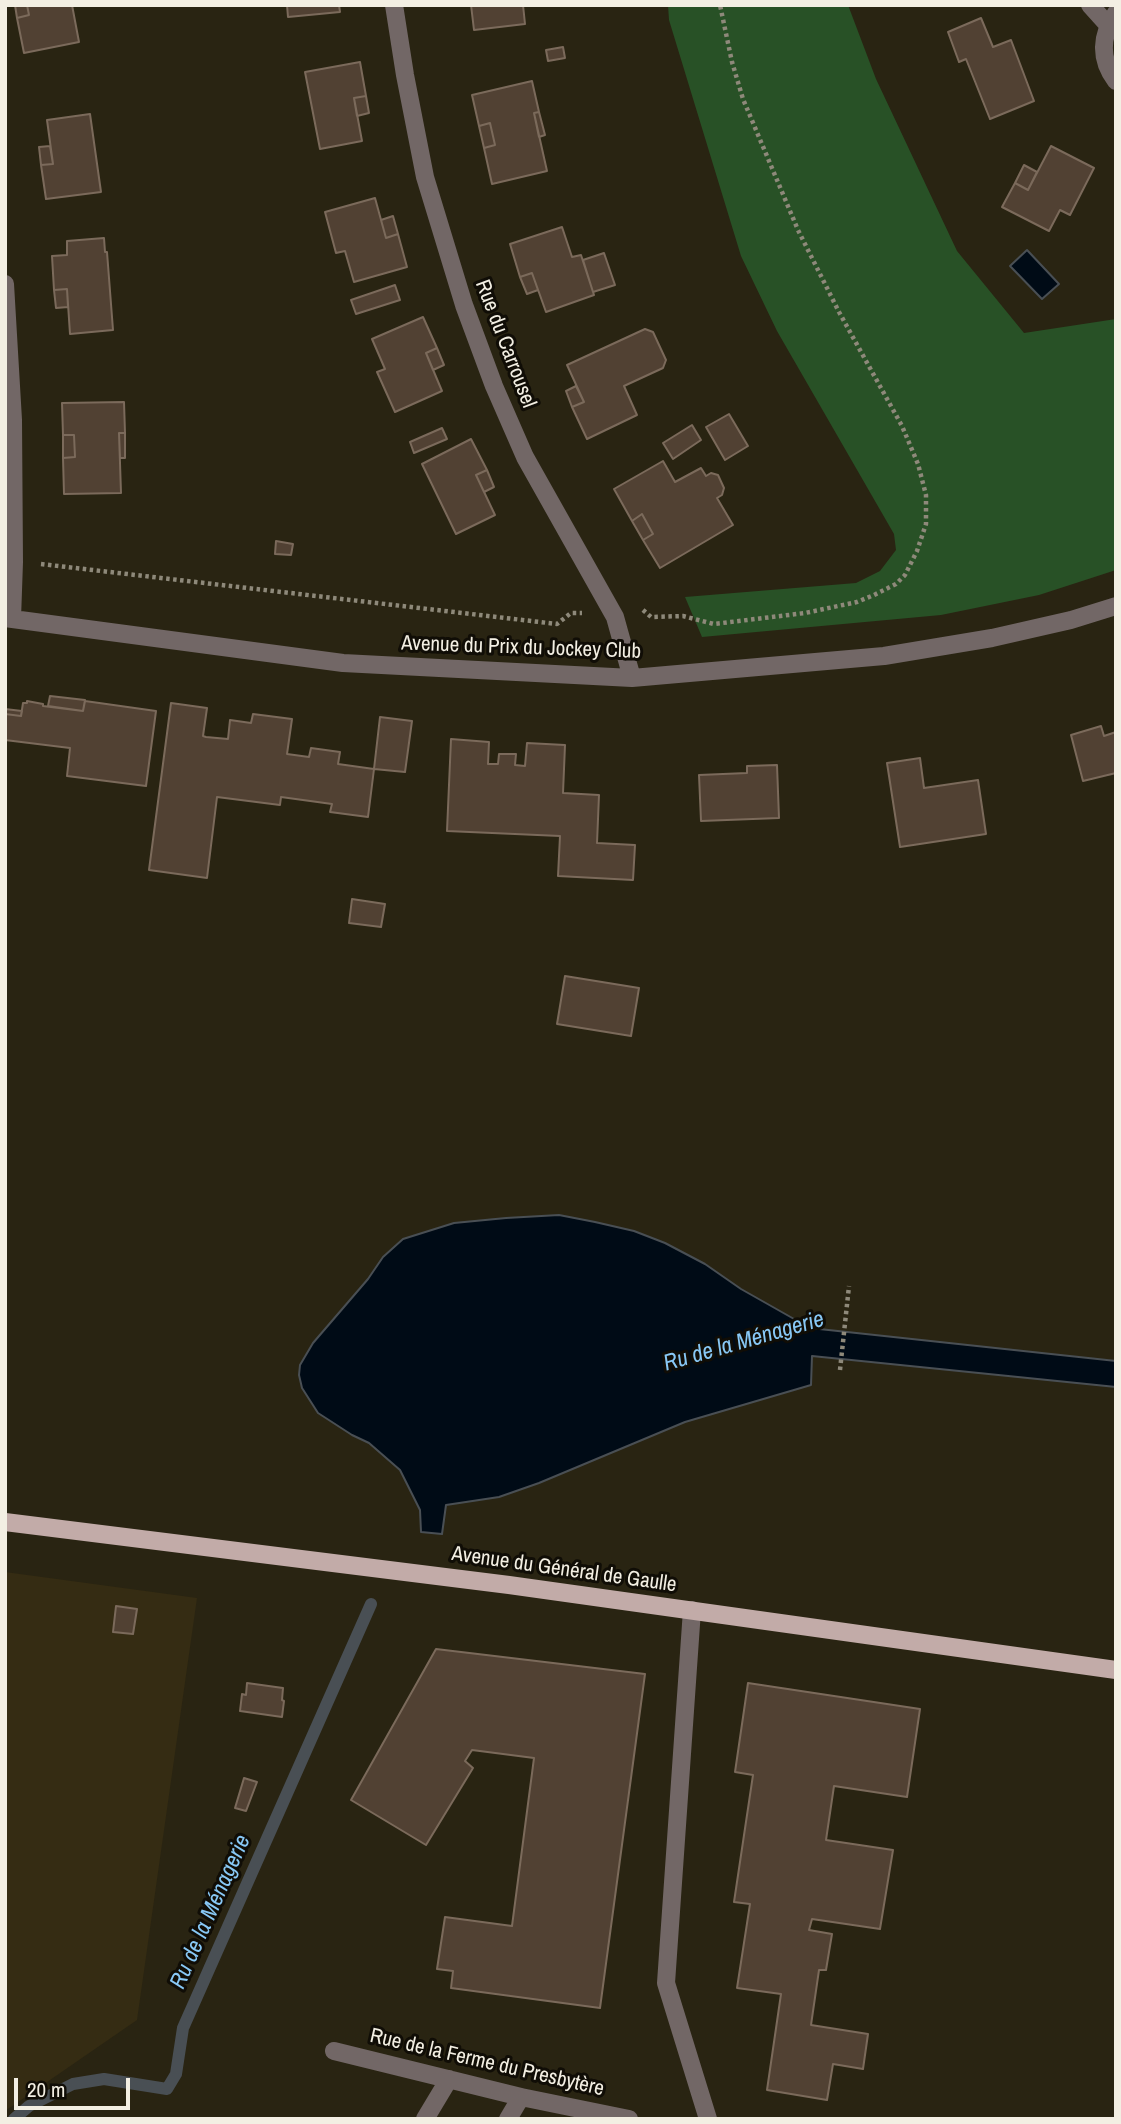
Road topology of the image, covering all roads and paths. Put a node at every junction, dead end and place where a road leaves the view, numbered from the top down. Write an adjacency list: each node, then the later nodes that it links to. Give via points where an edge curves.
1 (394, 5): 8 (street, Rue du Carrousel, via 425,177 464,305 525,457)
2 (720, 5): 8 (path, via 743,99 798,230 918,464 926,495 926,524 905,575 896,584 846,604 714,624 683,616 652,617 623,592)
3 (1090, 5): 4 (street)
4 (1112, 19): 5 (street, via 1103,41 1104,57)
5 (1116, 81)
6 (5, 284): 7 (street, via 13,420)
7 (14, 562): 8 (path, via 557,624 571,613 590,613); 10 (street)
8 (607, 602): 11 (street, Rue du Carrousel)
9 (1116, 606): 11 (street, Avenue du Prix du Jockey Club, via 992,638 884,656)
10 (8, 619): 11 (street, Avenue du Prix du Jockey Club, via 343,663)
11 (632, 678)
12 (849, 1286): 13 (path)
13 (840, 1370)
14 (5, 1522): 15 (main road, Avenue du Général de Gaulle)
15 (692, 1611): 16 (main road, Avenue du Général de Gaulle); 23 (street, via 666,1983)
16 (1116, 1670)
17 (334, 2051): 18 (street, Rue de la Ferme du Presbytère)
18 (449, 2079): 19 (street, Rue de la Ferme du Presbytère); 20 (street)
19 (521, 2097): 21 (street); 22 (street, Rue de la Ferme du Presbytère)
20 (425, 2119)
21 (508, 2119)
22 (629, 2119)
23 (708, 2119)

